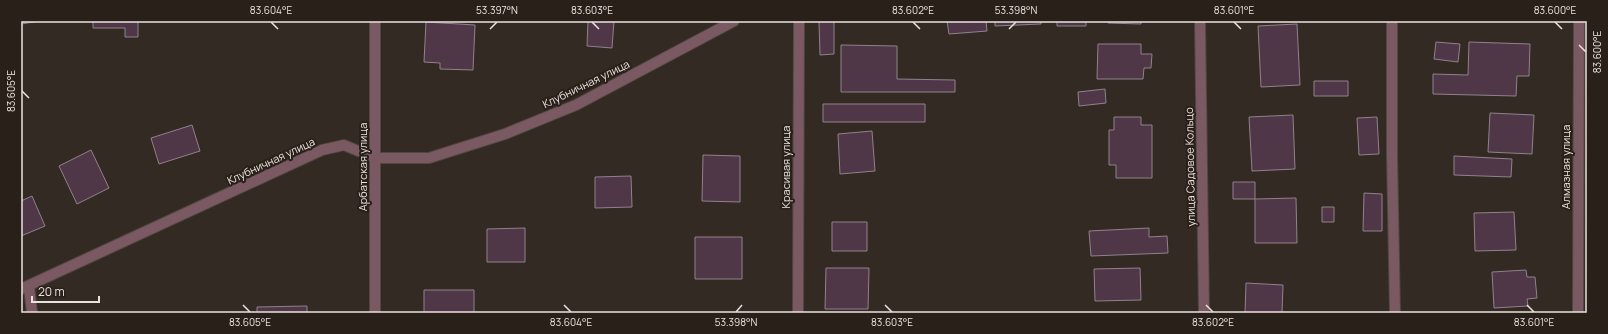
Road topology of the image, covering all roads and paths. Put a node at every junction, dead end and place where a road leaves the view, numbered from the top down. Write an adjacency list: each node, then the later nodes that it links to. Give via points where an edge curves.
1 (375, 21): 7 (street, Арбатская улица)
2 (734, 21): 7 (street, Клубничная улица, via 576,105 505,134 429,158)
3 (799, 21): 11 (street, Красивая улица)
4 (1200, 21): 12 (street, улица Садовое Кольцо)
5 (1392, 21): 13 (street)
6 (1578, 21): 14 (street, Алмазная улица)
7 (375, 158): 8 (street, Клубничная улица, via 344,145 322,150); 10 (street, Арбатская улица)
8 (25, 288): 9 (street)
9 (32, 313)
10 (375, 313)
11 (798, 313)
12 (1204, 313)
13 (1395, 313)
14 (1578, 313)

